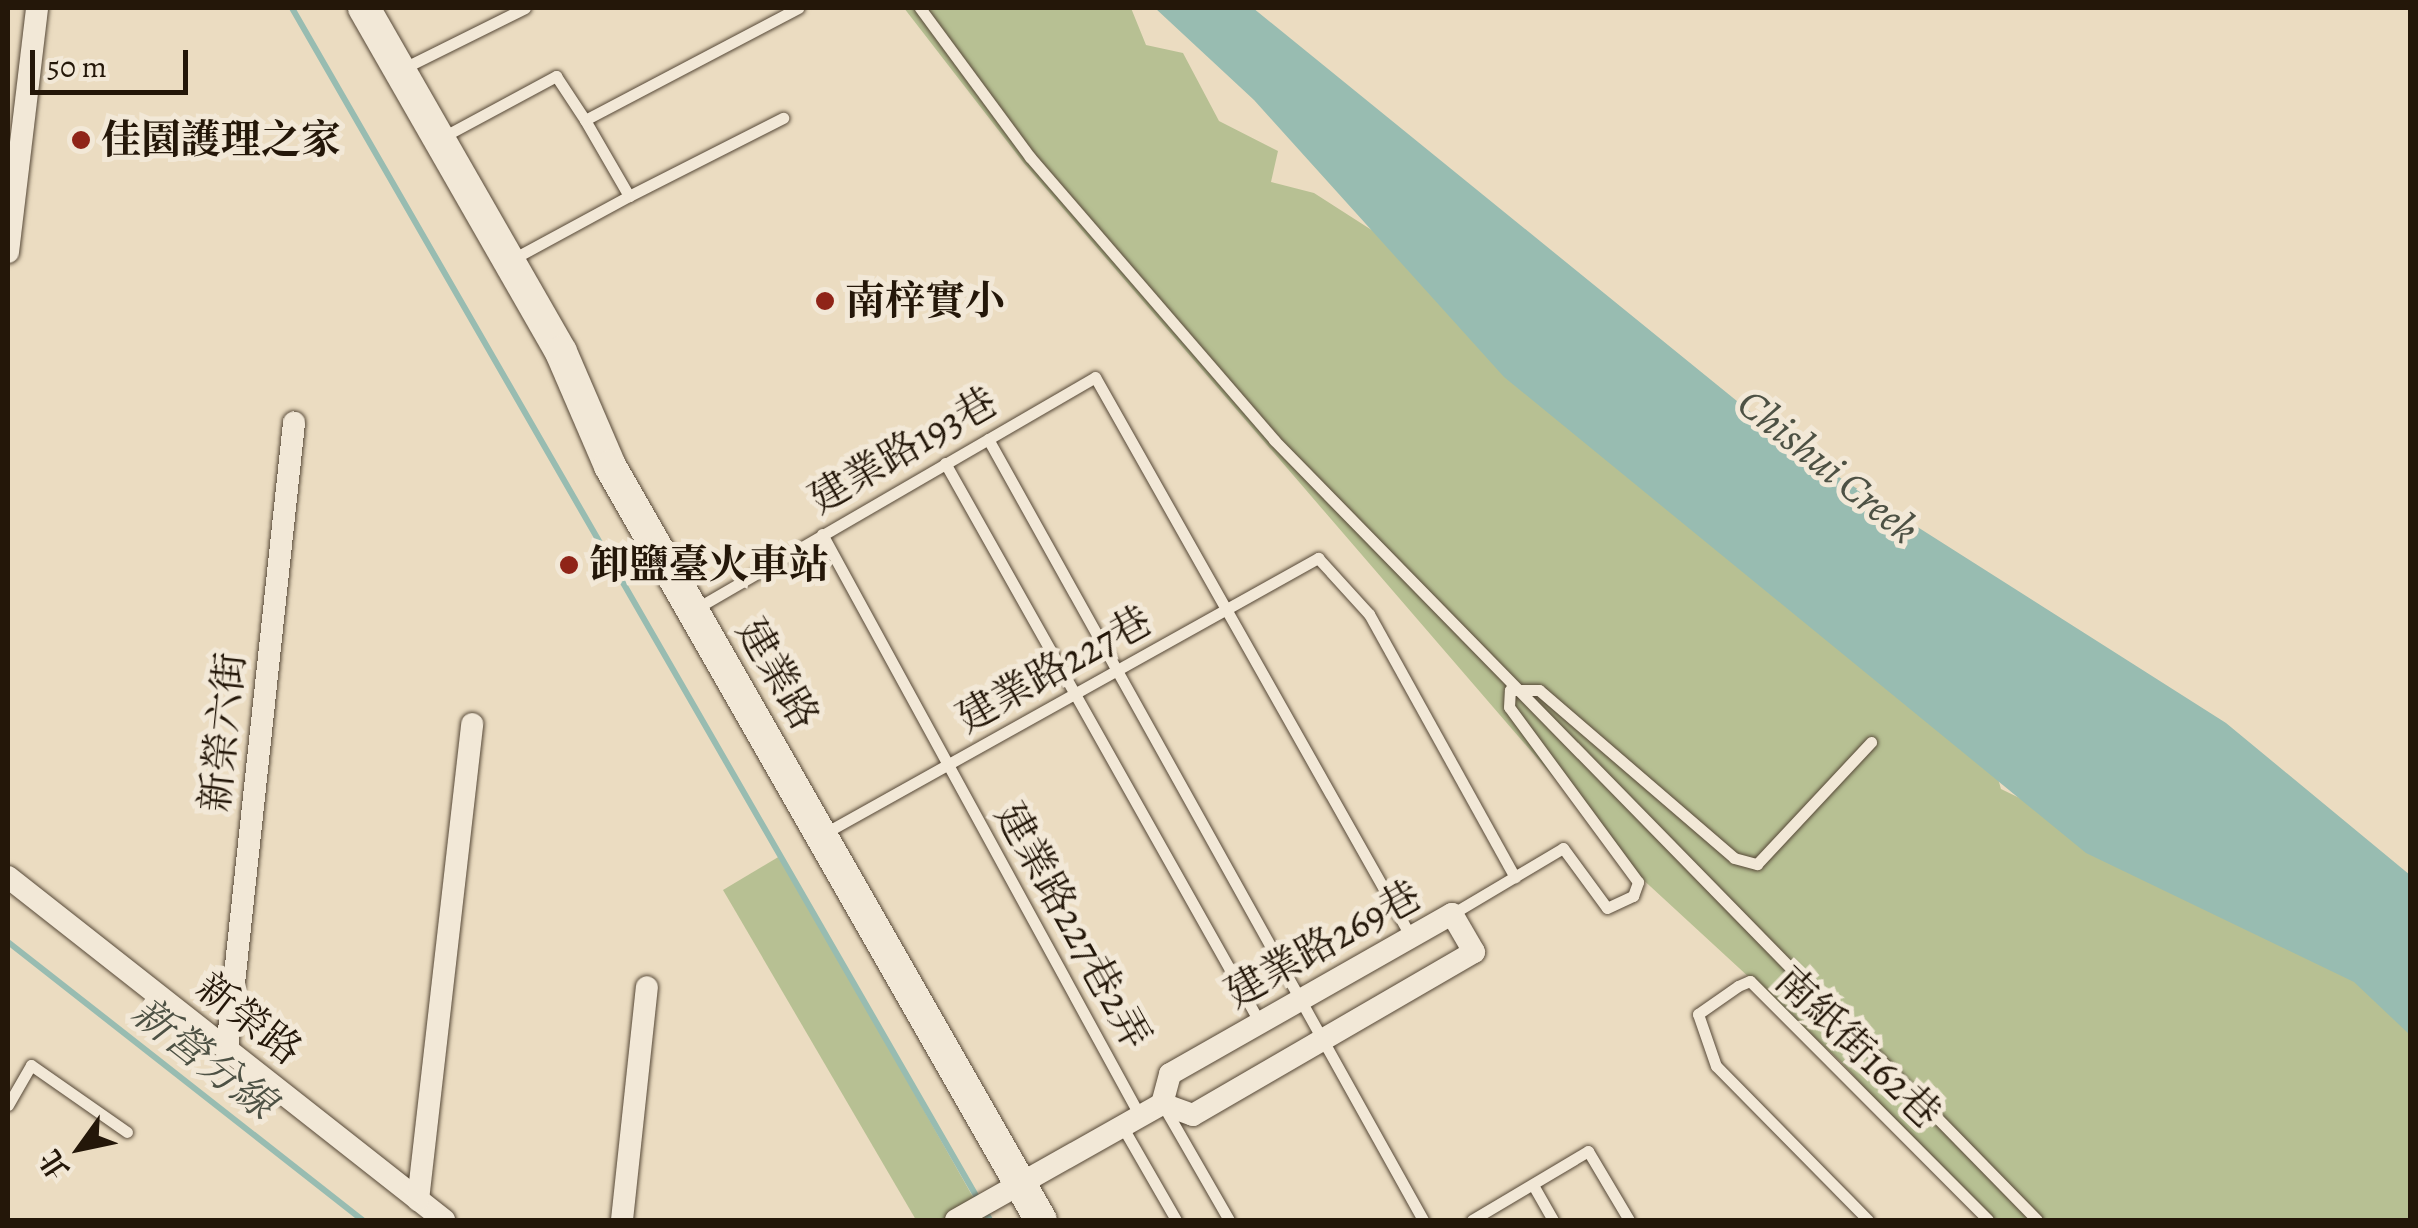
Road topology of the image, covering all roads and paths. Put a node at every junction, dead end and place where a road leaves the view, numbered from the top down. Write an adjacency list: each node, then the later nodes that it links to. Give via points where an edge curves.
1 (37, 8): 11 (street)
2 (364, 8): 6 (street, 建業路)
3 (525, 8): 6 (lane)
4 (798, 8): 8 (lane)
5 (920, 8): 20 (lane, via 1030,157 1274,440)
6 (400, 70): 9 (street, 建業路)
7 (783, 118): 10 (lane)
8 (586, 120): 9 (lane, via 556,76); 10 (lane)
9 (440, 139): 12 (street, 建業路)
10 (628, 196): 12 (lane)
11 (8, 252)
12 (511, 260): 17 (street, 建業路, via 610,466)
13 (294, 424): 34 (street, 新榮六街)
14 (988, 438): 15 (lane, 建業路193巷); 18 (lane, 建業路193巷, via 1095,377); 19 (lane)
15 (945, 463): 16 (lane, 建業路193巷); 21 (lane)
16 (822, 534): 17 (lane, 建業路193巷); 24 (lane, 建業路227巷2弄)
17 (693, 610): 25 (street, 建業路)
18 (1226, 610): 19 (lane, 建業路227巷); 27 (lane, 建業路227巷, via 1318,558 1369,614); 29 (lane)
19 (1113, 674): 21 (lane, 建業路227巷); 31 (lane)
20 (1510, 690): 23 (lane, via 1539,690 1734,858 1757,864); 27 (lane, via 1508,707 1638,882 1633,896 1607,908 1563,848); 54 (lane)
21 (1073, 696): 24 (lane, 建業路227巷); 32 (lane)
22 (472, 724): 41 (street)
23 (1870, 742)
24 (950, 766): 25 (lane, 建業路227巷); 37 (lane, 建業路227巷2弄)
25 (821, 835): 40 (street, 建業路)
26 (8, 877): 34 (street, 新榮路)
27 (1514, 877): 28 (lane)
28 (1452, 914): 29 (street, 建業路269巷); 33 (street, 建業路269巷, via 1474,952)
29 (1411, 936): 31 (street, 建業路269巷)
30 (647, 986): 44 (street)
31 (1297, 1001): 32 (street, 建業路269巷); 33 (lane)
32 (1260, 1022): 35 (street, 建業路269巷, via 1170,1074)
33 (1320, 1041): 35 (street, 建業路269巷, via 1194,1115); 48 (lane)
34 (227, 1048): 41 (street, 新榮路)
35 (1162, 1104): 37 (street, 建業路269巷); 47 (lane)
36 (8, 1105): 38 (lane, via 31,1066)
37 (1131, 1121): 40 (street, 建業路269巷); 46 (lane, 建業路227巷2弄)
38 (127, 1132)
39 (1532, 1184): 49 (lane); 50 (lane); 51 (lane, via 1588,1151)
40 (1021, 1185): 42 (street, 建業路269巷); 45 (street, 建業路)
41 (418, 1200): 43 (street, 新榮路)
42 (959, 1218)
43 (444, 1220)
44 (622, 1220)
45 (1040, 1220)
46 (1176, 1220)
47 (1229, 1220)
48 (1423, 1220)
49 (1472, 1220)
50 (1554, 1220)
51 (1629, 1220)
52 (1868, 1220): 53 (lane, 南紙街162巷, via 1716,1066 1698,1014 1738,986 1750,982)
53 (1988, 1220)
54 (2037, 1220)

